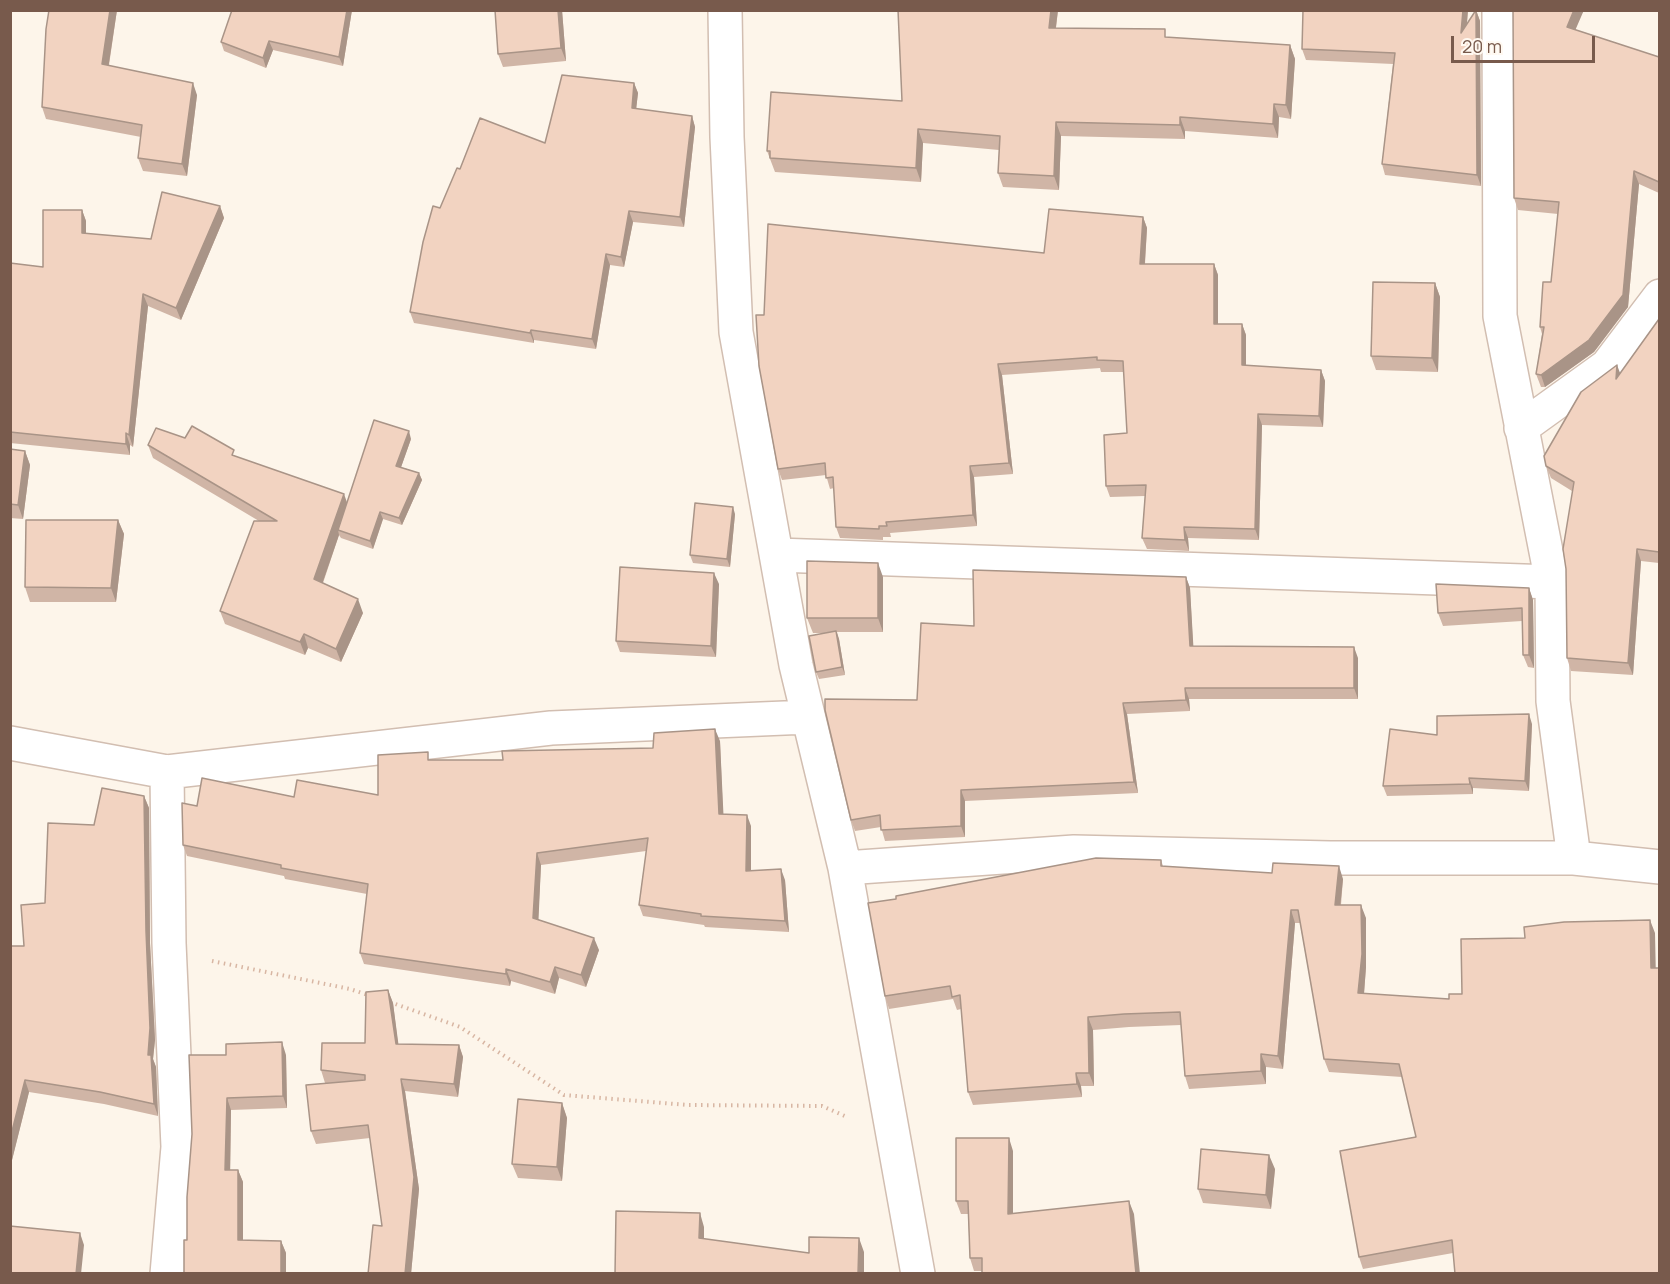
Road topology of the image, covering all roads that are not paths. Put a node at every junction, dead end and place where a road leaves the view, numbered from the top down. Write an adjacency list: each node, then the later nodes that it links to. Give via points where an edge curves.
1 (724, 10): 5 (street, via 736,332)
2 (1499, 10): 4 (street, via 1500,316)
3 (1659, 296): 4 (street, via 1607,366)
4 (1521, 428): 6 (street)
5 (777, 555): 6 (street); 7 (street)
6 (1552, 582): 10 (street, via 1553,701)
7 (808, 717): 9 (street, via 551,728); 12 (street)
8 (10, 743): 9 (street)
9 (166, 772): 13 (street, via 178,1147)
10 (1574, 858): 11 (street); 12 (street, via 1074,852)
11 (1659, 867)
12 (844, 868): 14 (street)
13 (167, 1274)
14 (918, 1274)

